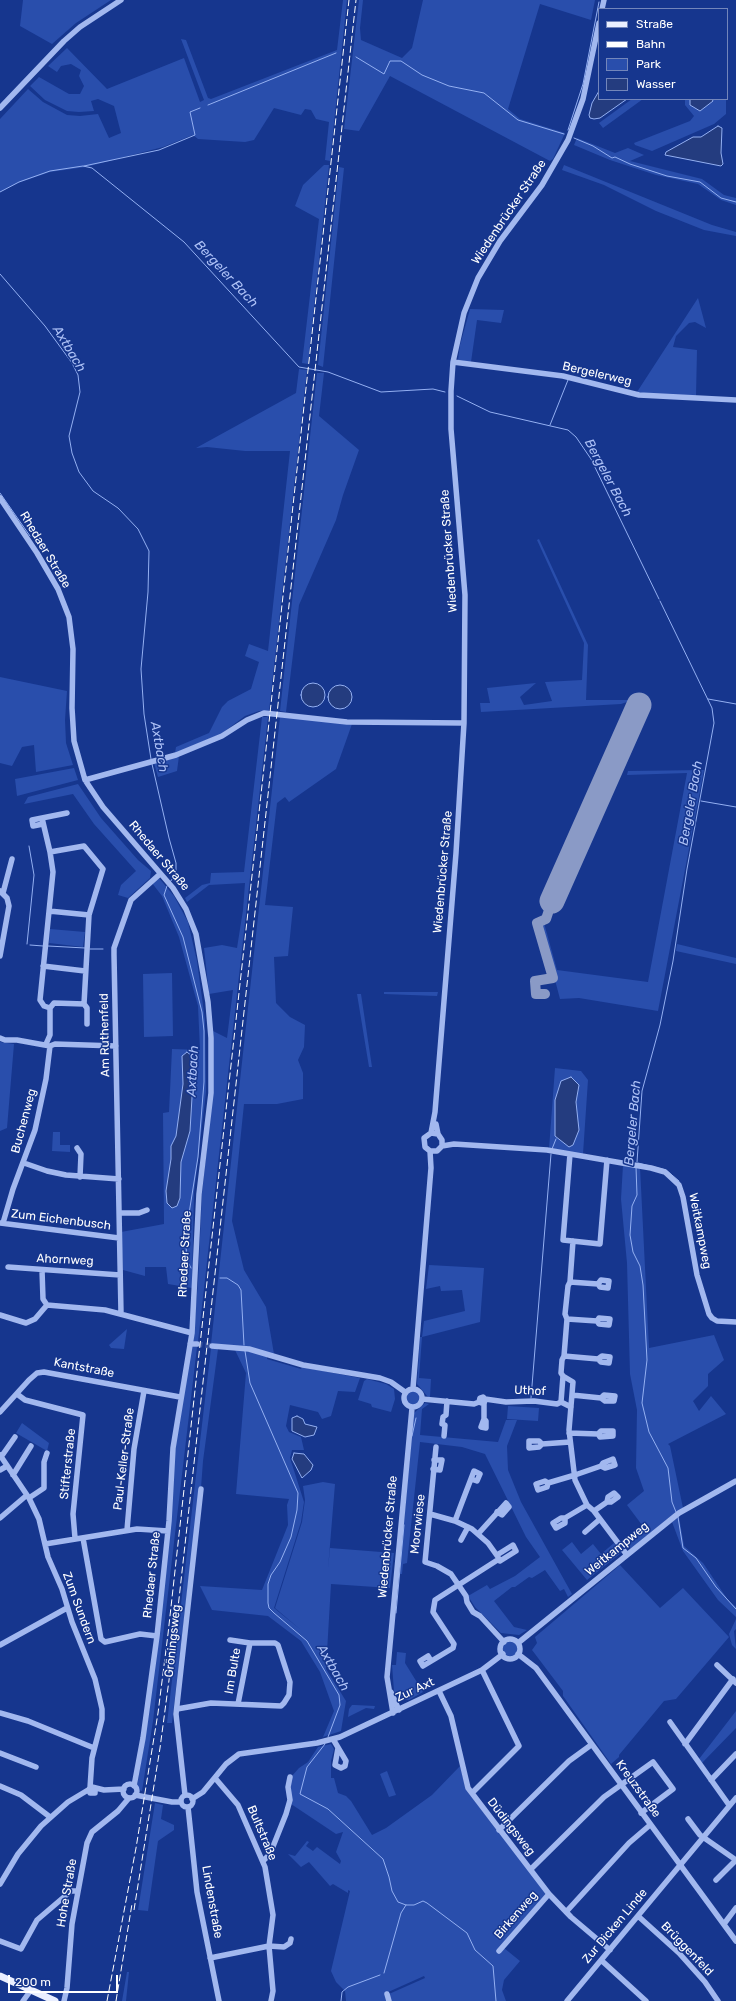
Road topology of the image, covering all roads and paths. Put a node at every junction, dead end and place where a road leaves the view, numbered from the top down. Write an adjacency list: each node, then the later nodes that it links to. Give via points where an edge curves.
1 (121, 0): 3 (street, via 64,41)
2 (598, 28): 4 (street, Wiedenbrücker Straße, via 583,99 568,140 542,185 500,241 478,278 464,313)
3 (0, 108)
4 (453, 362): 5 (street, Bergelerweg, via 563,376 638,396); 7 (street, Wiedenbrücker Straße, via 451,428 465,595)
5 (736, 400)
6 (0, 498): 8 (street, Rhedaer Straße, via 58,589 69,617 73,649 73,735)
7 (464, 722): 8 (street, via 347,722 264,713 247,720 222,736 176,755); 25 (street, Wiedenbrücker Straße)
8 (85, 780): 12 (street, Rhedaer Straße, via 103,807)
9 (67, 813): 10 (street, via 43,821)
10 (50, 852): 14 (street, via 53,872); 15 (street, via 84,846 102,866 103,871)
11 (12, 859): 13 (street)
12 (160, 874): 24 (street, Am Ruthenfeld, via 131,900 114,948); 52 (street, Rhedaer Straße, via 173,888 186,909 196,934 208,1002 211,1038 211,1093 199,1194)
13 (1, 892): 16 (street, via 7,898 8,906)
14 (49, 911): 15 (street); 17 (street)
15 (89, 915): 18 (street)
16 (0, 956)
17 (43, 966): 18 (street); 20 (street, via 40,1000 44,1006)
18 (85, 971): 19 (street)
19 (84, 1004): 20 (street, via 54,1003); 21 (street, via 87,1008)
20 (50, 1008): 23 (street, Buchenweg)
21 (87, 1024)
22 (0, 1038): 23 (street)
23 (50, 1045): 24 (street); 33 (street, Buchenweg, via 42,1100 32,1143)
24 (116, 1046): 35 (street, Am Ruthenfeld)
25 (435, 1112): 26 (street); 27 (street)
26 (431, 1133): 27 (street); 30 (street, via 424,1141 425,1147)
27 (438, 1134): 28 (street)
28 (442, 1143): 30 (street); 31 (street, Weitkampweg)
29 (77, 1148): 34 (street, via 81,1154)
30 (432, 1151): 59 (street)
31 (570, 1154): 32 (street, Weitkampweg); 40 (street, via 563,1240)
32 (607, 1160): 40 (street, via 600,1244); 51 (street, Weitkampweg, via 665,1172 679,1185 697,1275 709,1314 717,1321)
33 (24, 1163): 34 (street, via 55,1174); 38 (street, Buchenweg)
34 (80, 1177): 35 (street)
35 (119, 1178): 37 (street, Am Ruthenfeld)
36 (147, 1210): 37 (street, via 138,1213)
37 (119, 1213): 39 (street, Am Ruthenfeld)
38 (1, 1223): 39 (street, Zum Eichenbusch)
39 (119, 1238): 43 (street, Am Ruthenfeld)
40 (572, 1241): 44 (street)
41 (8, 1267): 42 (street, Ahornweg)
42 (42, 1270): 43 (street, Ahornweg); 46 (street, via 43,1299)
43 (120, 1276): 47 (street, Am Ruthenfeld)
44 (570, 1282): 45 (street); 49 (street)
45 (598, 1284)
46 (47, 1305): 47 (street); 48 (street, via 30,1322)
47 (121, 1313): 52 (street)
48 (0, 1315)
49 (567, 1319): 50 (street); 56 (street)
50 (597, 1321)
51 (736, 1322)
52 (192, 1333): 53 (street, Rhedaer Straße)
53 (190, 1344): 54 (street); 64 (street, Rhedaer Straße)
54 (197, 1344)
55 (212, 1346): 61 (street, via 249,1349 302,1365 380,1378)
56 (564, 1356): 57 (street); 58 (street, via 561,1373)
57 (598, 1359)
58 (563, 1376): 63 (street, via 573,1382); 69 (street)
59 (414, 1388): 61 (street); 66 (street, via 420,1392)
60 (144, 1391): 62 (street, Kantstraße, via 44,1372 34,1375); 64 (street, Kantstraße); 104 (street, Paul-Keller-Straße, via 134,1449)
61 (405, 1392): 71 (street, via 404,1402)
62 (17, 1394): 72 (street, Kantstraße); 108 (street, Stifterstraße, via 25,1400 83,1416 74,1514)
63 (572, 1395): 65 (street); 70 (street)
64 (180, 1397): 105 (street, Rhedaer Straße, via 173,1448)
65 (601, 1398)
66 (422, 1399): 67 (street, Uthof); 71 (street, via 418,1406)
67 (447, 1401): 68 (street, Uthof, via 474,1404); 76 (street, via 442,1424 445,1425)
68 (483, 1402): 69 (street, Uthof); 73 (street)
69 (561, 1402): 70 (street, Uthof)
70 (571, 1407): 74 (street)
71 (412, 1408): 130 (street, Wiedenbrücker Straße, via 388,1670)
72 (0, 1412)
73 (484, 1419)
74 (569, 1433): 75 (street); 78 (street)
75 (598, 1434)
76 (444, 1436)
77 (15, 1437): 83 (street)
78 (570, 1442): 79 (street); 88 (street)
79 (542, 1444)
80 (31, 1446): 87 (street)
81 (436, 1447): 98 (street, Moorwiese)
82 (47, 1453): 93 (street, via 44,1462 44,1488)
83 (1, 1456): 84 (street, Zum Sundern)
84 (7, 1466): 86 (street); 87 (street, Zum Sundern)
85 (601, 1466): 88 (street)
86 (0, 1470)
87 (13, 1475): 93 (street, Zum Sundern)
88 (575, 1475): 91 (street); 95 (street)
89 (471, 1479): 102 (street)
90 (736, 1481): 112 (street, Weitkampweg, via 677,1515)
91 (548, 1483)
92 (201, 1489): 129 (street, Gröningsweg)
93 (28, 1496): 99 (street); 111 (street, Zum Sundern, via 39,1519)
94 (607, 1502): 96 (street)
95 (588, 1505): 96 (street); 100 (street)
96 (594, 1511): 101 (street)
97 (497, 1512): 107 (street)
98 (430, 1514): 102 (street); 113 (street, Moorwiese, via 425,1562 447,1571)
99 (0, 1518)
100 (565, 1518)
101 (600, 1519): 106 (street); 112 (street)
102 (455, 1521): 103 (street)
103 (468, 1527): 107 (street); 110 (street)
104 (128, 1530): 105 (street); 109 (street)
105 (168, 1531): 115 (street, Rhedaer Straße)
106 (585, 1532)
107 (478, 1534): 113 (street, via 498,1557)
108 (75, 1538): 109 (street); 111 (street)
109 (83, 1538): 115 (street, via 101,1639 105,1642 136,1635)
110 (460, 1540)
111 (45, 1544): 114 (street, Zum Sundern)
112 (627, 1555): 119 (street, Weitkampweg)
113 (458, 1585): 117 (street, Moorwiese, via 473,1612); 123 (street, via 435,1600 434,1612 454,1644 453,1648)
114 (67, 1608): 120 (street); 136 (street, Zum Sundern, via 95,1679 102,1709 102,1719)
115 (157, 1636): 146 (street, Rhedaer Straße)
116 (230, 1640): 118 (street, Im Bulte)
117 (504, 1642): 119 (street, via 510,1639); 121 (street, via 501,1646)
118 (250, 1643): 128 (street, Im Bulte); 128 (street, Im Bulte, via 278,1645 289,1672 289,1695 281,1706)
119 (518, 1643): 122 (street)
120 (0, 1645)
121 (503, 1654): 122 (street, via 510,1658); 125 (street, Zur Axt)
122 (518, 1654): 134 (street, Kreuzstraße, via 536,1668)
123 (431, 1661)
124 (717, 1665): 126 (street)
125 (482, 1670): 127 (street, Zur Axt); 149 (street, via 519,1746)
126 (735, 1681): 135 (street)
127 (439, 1690): 130 (street, Zur Axt); 149 (street, Düdingsweg, via 451,1716 467,1785)
128 (238, 1704): 129 (street, Im Bulte, via 211,1703)
129 (177, 1709): 150 (street, Gröningsweg)
130 (396, 1711): 133 (street, Zur Axt)
131 (0, 1713): 136 (street, via 28,1721)
132 (670, 1722): 135 (street)
133 (331, 1740): 137 (street); 142 (street, Zur Axt, via 246,1752 230,1760)
134 (591, 1744): 144 (street, Kreuzstraße); 160 (street, via 569,1761)
135 (685, 1744): 143 (street)
136 (94, 1748): 147 (street, Zum Sundern, via 91,1762)
137 (338, 1748)
138 (0, 1753): 140 (street)
139 (736, 1754): 143 (street)
140 (36, 1768)
141 (290, 1777): 162 (street, via 290,1800 286,1814 270,1854)
142 (215, 1778): 152 (street, Zur Axt, via 203,1792); 162 (street, Bultstraße, via 238,1805)
143 (711, 1780): 154 (street)
144 (620, 1785): 156 (street, Kreuzstraße); 156 (street, via 653,1762 673,1789); 165 (street, via 594,1807)
145 (0, 1786): 157 (street, via 21,1795)
146 (134, 1789): 148 (street); 148 (street); 153 (street, via 144,1796)
147 (92, 1790): 148 (street, via 112,1789); 157 (street, via 68,1802)
148 (125, 1793): 168 (street, Hohe Straße, via 124,1804 89,1837)
149 (472, 1793): 160 (street, Düdingsweg)
150 (184, 1795): 152 (street); 153 (street)
151 (736, 1798): 154 (street)
152 (192, 1799): 155 (street)
153 (181, 1802): 155 (street, via 183,1806)
154 (730, 1805): 161 (street)
155 (188, 1806): 180 (street, Lindenstraße, via 198,1892)
156 (641, 1813): 159 (street, Kreuzstraße)
157 (50, 1817): 167 (street, via 19,1853)
158 (688, 1819): 161 (street)
159 (650, 1825): 164 (street, Kreuzstraße); 171 (street, via 624,1849)
160 (499, 1830): 165 (street, Düdingsweg)
161 (704, 1838): 163 (street); 164 (street)
162 (263, 1860): 177 (street, Bultstraße, via 273,1915)
163 (736, 1860): 166 (street)
164 (680, 1865): 172 (street, Zur Dicken Linde); 173 (street, Kreuzstraße)
165 (531, 1870): 169 (street, Düdingsweg)
166 (716, 1880)
167 (0, 1884)
168 (77, 1892): 175 (street, via 72,1891 37,1920 21,1949); 187 (street, Hohe Straße)
169 (549, 1894): 171 (street, Düdingsweg); 179 (street, Birkenweg)
170 (736, 1908): 173 (street)
171 (566, 1912): 178 (street, Düdingsweg)
172 (638, 1916): 178 (street, Zur Dicken Linde); 193 (street, Brüggenfeld, via 679,1953)
173 (724, 1924): 176 (street, Kreuzstraße)
174 (291, 1939): 177 (street, via 286,1947)
175 (0, 1941)
176 (736, 1941)
177 (269, 1946): 180 (street); 189 (street, Bultstraße, via 273,1991)
178 (610, 1950): 181 (street, Zur Dicken Linde)
179 (499, 1951)
180 (210, 1958): 188 (street, Lindenstraße)
181 (601, 1960): 191 (street, Zur Dicken Linde); 192 (street)
182 (0, 1976): 183 (main road)
183 (31, 1990): 185 (street); 186 (main road)
184 (387, 1994): 190 (street)
185 (23, 2001)
186 (55, 2001)
187 (64, 2001)
188 (218, 2001)
189 (271, 2001)
190 (389, 2001)
191 (567, 2001)
192 (646, 2001)
193 (718, 2001)

